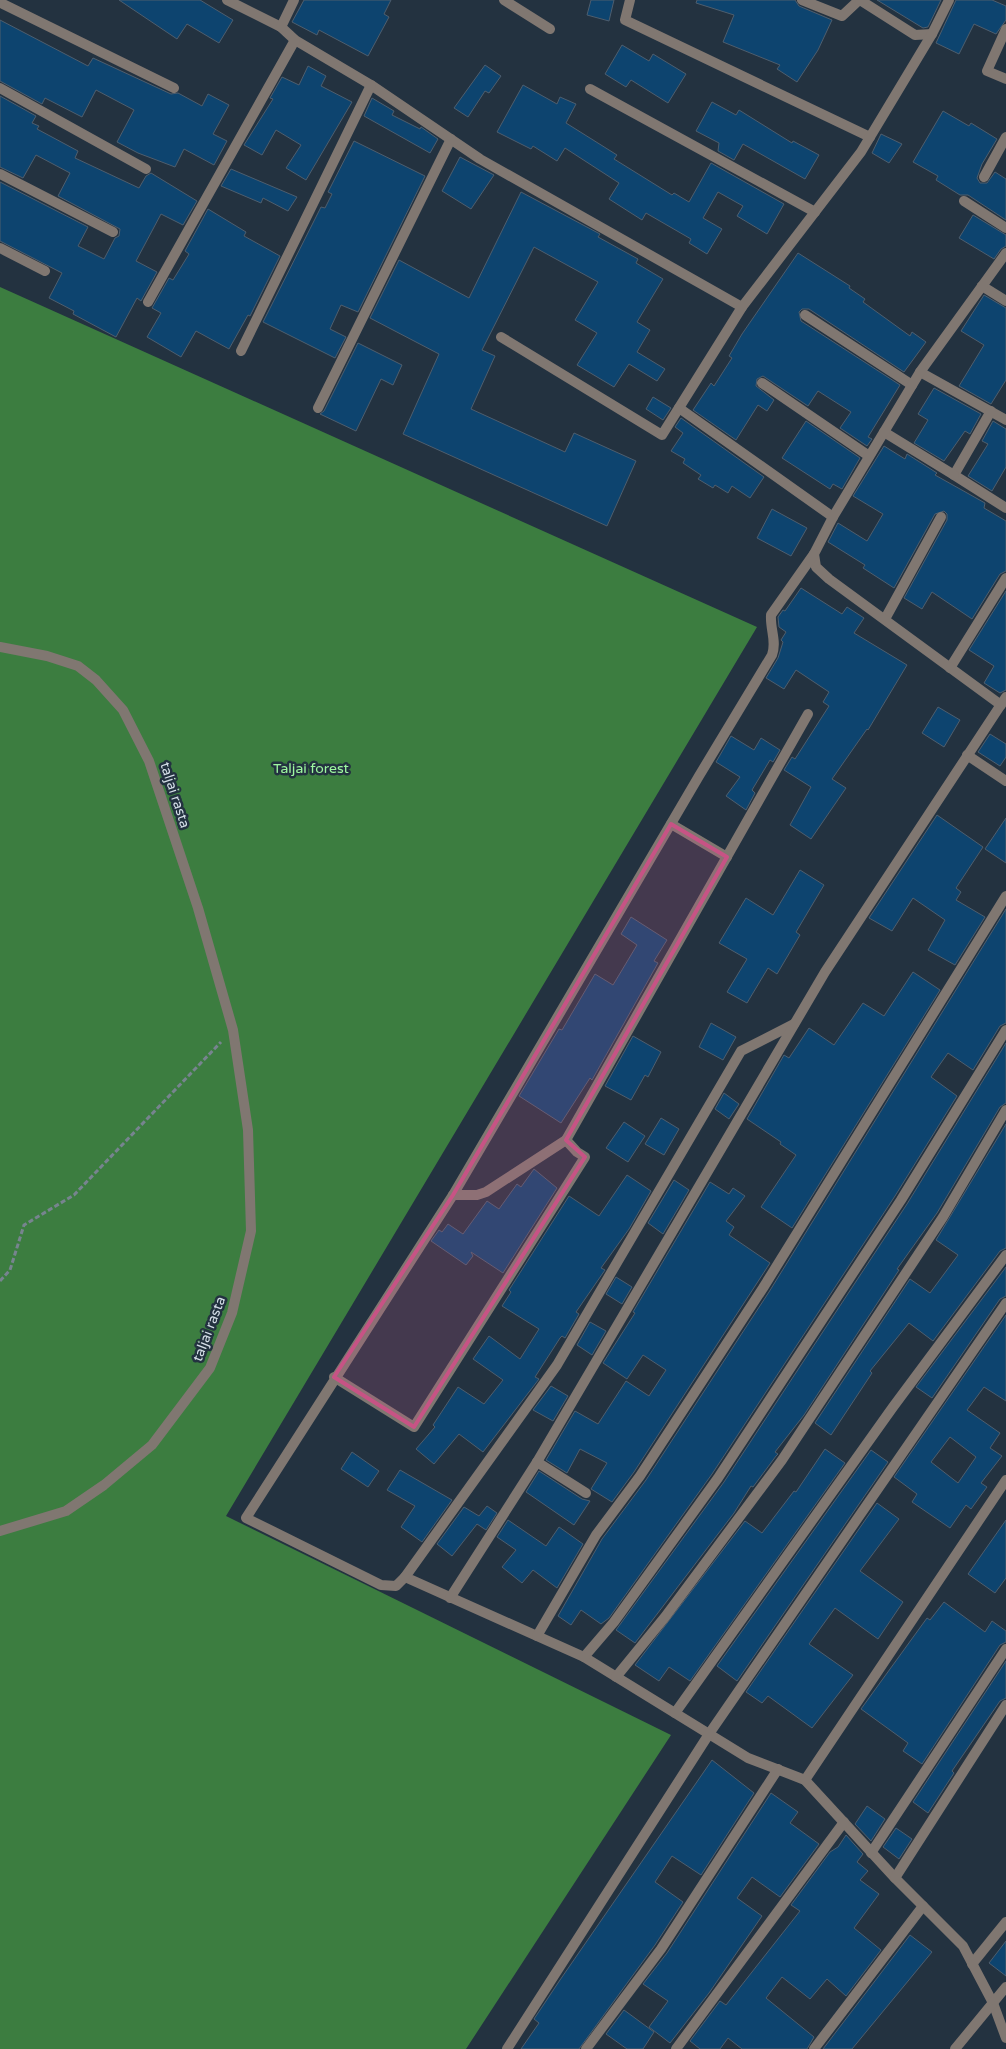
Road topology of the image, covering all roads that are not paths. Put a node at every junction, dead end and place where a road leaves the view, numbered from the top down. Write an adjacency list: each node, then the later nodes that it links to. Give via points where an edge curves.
1 (227, 0): 9 (street)
2 (294, 0): 9 (street)
3 (504, 0): 10 (street)
4 (630, 0): 19 (street, via 625,20)
5 (802, 0): 6 (street, via 842,16)
6 (859, 0): 12 (street, via 915,35)
7 (948, 0): 12 (street)
8 (3, 4): 17 (street)
9 (281, 28): 13 (street)
10 (550, 29)
11 (1006, 29): 14 (street, via 987,71)
12 (932, 34): 19 (street)
13 (295, 40): 15 (street); 34 (street)
14 (1006, 79)
15 (371, 85): 21 (street); 38 (street)
16 (0, 88): 22 (street)
17 (174, 88)
18 (590, 89): 26 (street)
19 (870, 137): 26 (street)
20 (1006, 137): 24 (street)
21 (451, 139): 35 (street, via 480,159); 42 (street)
22 (146, 169)
23 (0, 174): 28 (street)
24 (984, 177)
25 (964, 201): 27 (street)
26 (814, 212): 35 (street)
27 (1006, 228)
28 (112, 232)
29 (0, 248): 31 (street)
30 (1006, 253): 32 (street)
31 (45, 271)
32 (982, 286): 33 (street); 39 (street)
33 (1006, 300)
34 (148, 302)
35 (742, 307): 43 (street)
36 (805, 315): 41 (street)
37 (501, 337): 43 (street, via 662,435)
38 (241, 351)
39 (920, 372): 41 (street); 44 (street)
40 (762, 383): 47 (street)
41 (912, 385): 46 (street)
42 (318, 408)
43 (679, 408): 50 (street)
44 (991, 412): 45 (street); 48 (street)
45 (1006, 420)
46 (884, 432): 47 (street); 48 (street)
47 (869, 456): 50 (street)
48 (954, 476): 49 (street)
49 (1006, 508)
50 (833, 517): 52 (street)
51 (940, 517): 54 (street)
52 (814, 554): 54 (street, via 816,567 829,579); 61 (street, via 771,616 770,625 775,639 772,655)
53 (1006, 578): 56 (street)
54 (885, 619): 56 (street)
55 (0, 648): 75 (street, taljai rasta, via 47,656 78,666 96,680 122,710 149,761 198,908 233,1030 248,1130 251,1231 232,1313 210,1368 152,1445 104,1485 66,1511)
56 (950, 668): 57 (street)
57 (1004, 701): 59 (street)
58 (808, 714): 62 (street)
59 (967, 755): 60 (street); 64 (street, via 824,972)
60 (1006, 781)
61 (671, 824): 62 (street); 68 (street)
62 (727, 857): 67 (street)
63 (1006, 896): 78 (street, via 763,1288 640,1476 596,1535)
64 (794, 1024): 72 (street); 76 (street, via 741,1051 557,1365)
65 (1006, 1030): 80 (street, via 901,1200 718,1478 614,1622)
66 (1006, 1110): 81 (street, via 943,1217 782,1460 666,1616)
67 (566, 1140): 68 (street, via 486,1192); 71 (street, via 585,1157 414,1428)
68 (453, 1195): 71 (street)
69 (1006, 1254): 83 (street)
70 (1006, 1303): 84 (street)
71 (334, 1377): 76 (street, via 246,1518 381,1585 396,1586)
72 (536, 1462): 74 (street); 77 (street)
73 (1006, 1480): 86 (street)
74 (586, 1493)
75 (0, 1531)
76 (406, 1577): 77 (street)
77 (450, 1598): 78 (street)
78 (537, 1636): 80 (street)
79 (1006, 1649): 88 (street)
80 (584, 1657): 81 (street)
81 (616, 1677): 83 (street)
82 (1006, 1705): 89 (street)
83 (675, 1713): 84 (street)
84 (709, 1734): 85 (street, via 748,1758); 96 (street)
85 (778, 1770): 86 (street); 97 (street, via 661,1949)
86 (805, 1780): 87 (street)
87 (844, 1822): 88 (street); 98 (street)
88 (871, 1853): 89 (street)
89 (895, 1878): 90 (street)
90 (923, 1906): 92 (street, via 963,1946); 99 (street)
91 (1006, 1922): 92 (street)
92 (972, 1964): 94 (street)
93 (1006, 1987): 94 (street)
94 (993, 2003): 95 (street); 100 (street)
95 (1006, 2038)
96 (507, 2049)
97 (586, 2049)
98 (676, 2049)
99 (814, 2049)
100 (955, 2049)

